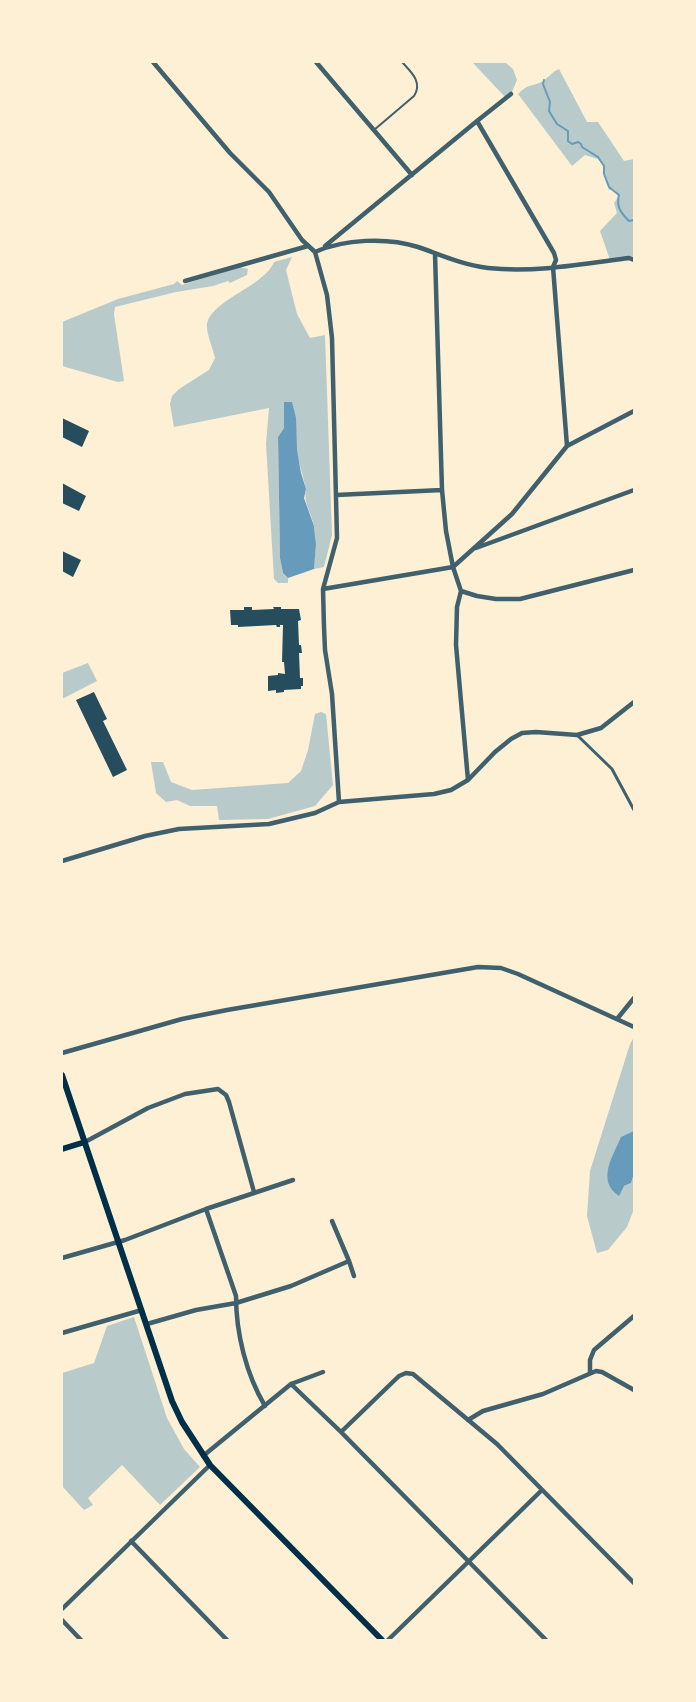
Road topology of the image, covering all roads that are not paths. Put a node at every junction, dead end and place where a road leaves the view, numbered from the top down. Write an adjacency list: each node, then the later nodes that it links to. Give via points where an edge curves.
1 (153, 62): 8 (street, via 230,153 269,192)
2 (316, 62): 6 (street)
3 (402, 62): 6 (lane, via 417,81 418,89)
4 (511, 94): 5 (street)
5 (477, 121): 7 (street); 13 (street, via 554,253)
6 (374, 130): 7 (street)
7 (412, 175): 9 (street)
8 (308, 246): 10 (street); 14 (street)
9 (323, 248): 10 (street); 11 (street, via 382,242)
10 (315, 252): 19 (street, via 327,295 332,338)
11 (435, 254): 13 (street, via 488,268); 17 (street)
12 (634, 260): 13 (street)
13 (553, 267): 16 (street)
14 (184, 281)
15 (634, 411): 16 (street)
16 (567, 446): 20 (street, via 512,514)
17 (442, 490): 19 (street); 21 (street)
18 (634, 490): 20 (street)
19 (336, 495): 23 (street, via 337,538)
20 (473, 549): 21 (street)
21 (453, 567): 23 (street); 24 (street)
22 (634, 570): 24 (street, via 520,599 496,599)
23 (323, 589): 28 (street)
24 (460, 591): 27 (street, via 456,645)
25 (634, 702): 26 (street, via 601,728)
26 (578, 735): 27 (street, via 522,733 495,752); 29 (street, via 612,769)
27 (468, 780): 28 (street, via 434,794)
28 (339, 802): 30 (street, via 315,813 269,824 179,829 145,836)
29 (634, 810)
30 (62, 861)
31 (634, 998): 32 (street)
32 (617, 1019): 33 (street); 34 (street, via 518,974 501,968 478,968 182,1019)
33 (634, 1027)
34 (62, 1053)
35 (62, 1075): 36 (main road)
36 (85, 1142): 37 (main road); 39 (street, via 173,1098 218,1089 229,1102); 42 (main road)
37 (62, 1149)
38 (293, 1180): 39 (street)
39 (254, 1192): 40 (street)
40 (206, 1209): 42 (street); 46 (street)
41 (332, 1221): 44 (street)
42 (119, 1242): 43 (street); 47 (main road)
43 (62, 1258)
44 (349, 1261): 45 (street); 46 (street, via 291,1286)
45 (354, 1276)
46 (236, 1303): 49 (street); 55 (street, via 247,1366)
47 (142, 1310): 49 (main road); 50 (street)
48 (634, 1316): 52 (street, via 594,1350)
49 (147, 1324): 58 (main road, via 172,1401)
50 (62, 1333)
51 (323, 1372): 53 (street)
52 (590, 1372): 54 (street, via 602,1372); 56 (street, via 543,1394 483,1410)
53 (291, 1384): 55 (street); 57 (street)
54 (634, 1390)
55 (266, 1406): 58 (street)
56 (468, 1420): 57 (street, via 413,1374 406,1373); 60 (street)
57 (341, 1432): 62 (street)
58 (203, 1456): 59 (main road)
59 (210, 1465): 61 (street); 68 (main road)
60 (542, 1490): 62 (street); 63 (street)
61 (131, 1541): 64 (street); 67 (street)
62 (468, 1561): 69 (street); 70 (street)
63 (634, 1582)
64 (62, 1609)
65 (62, 1620): 66 (street)
66 (81, 1641)
67 (227, 1641)
68 (382, 1641)
69 (388, 1641)
70 (546, 1641)

